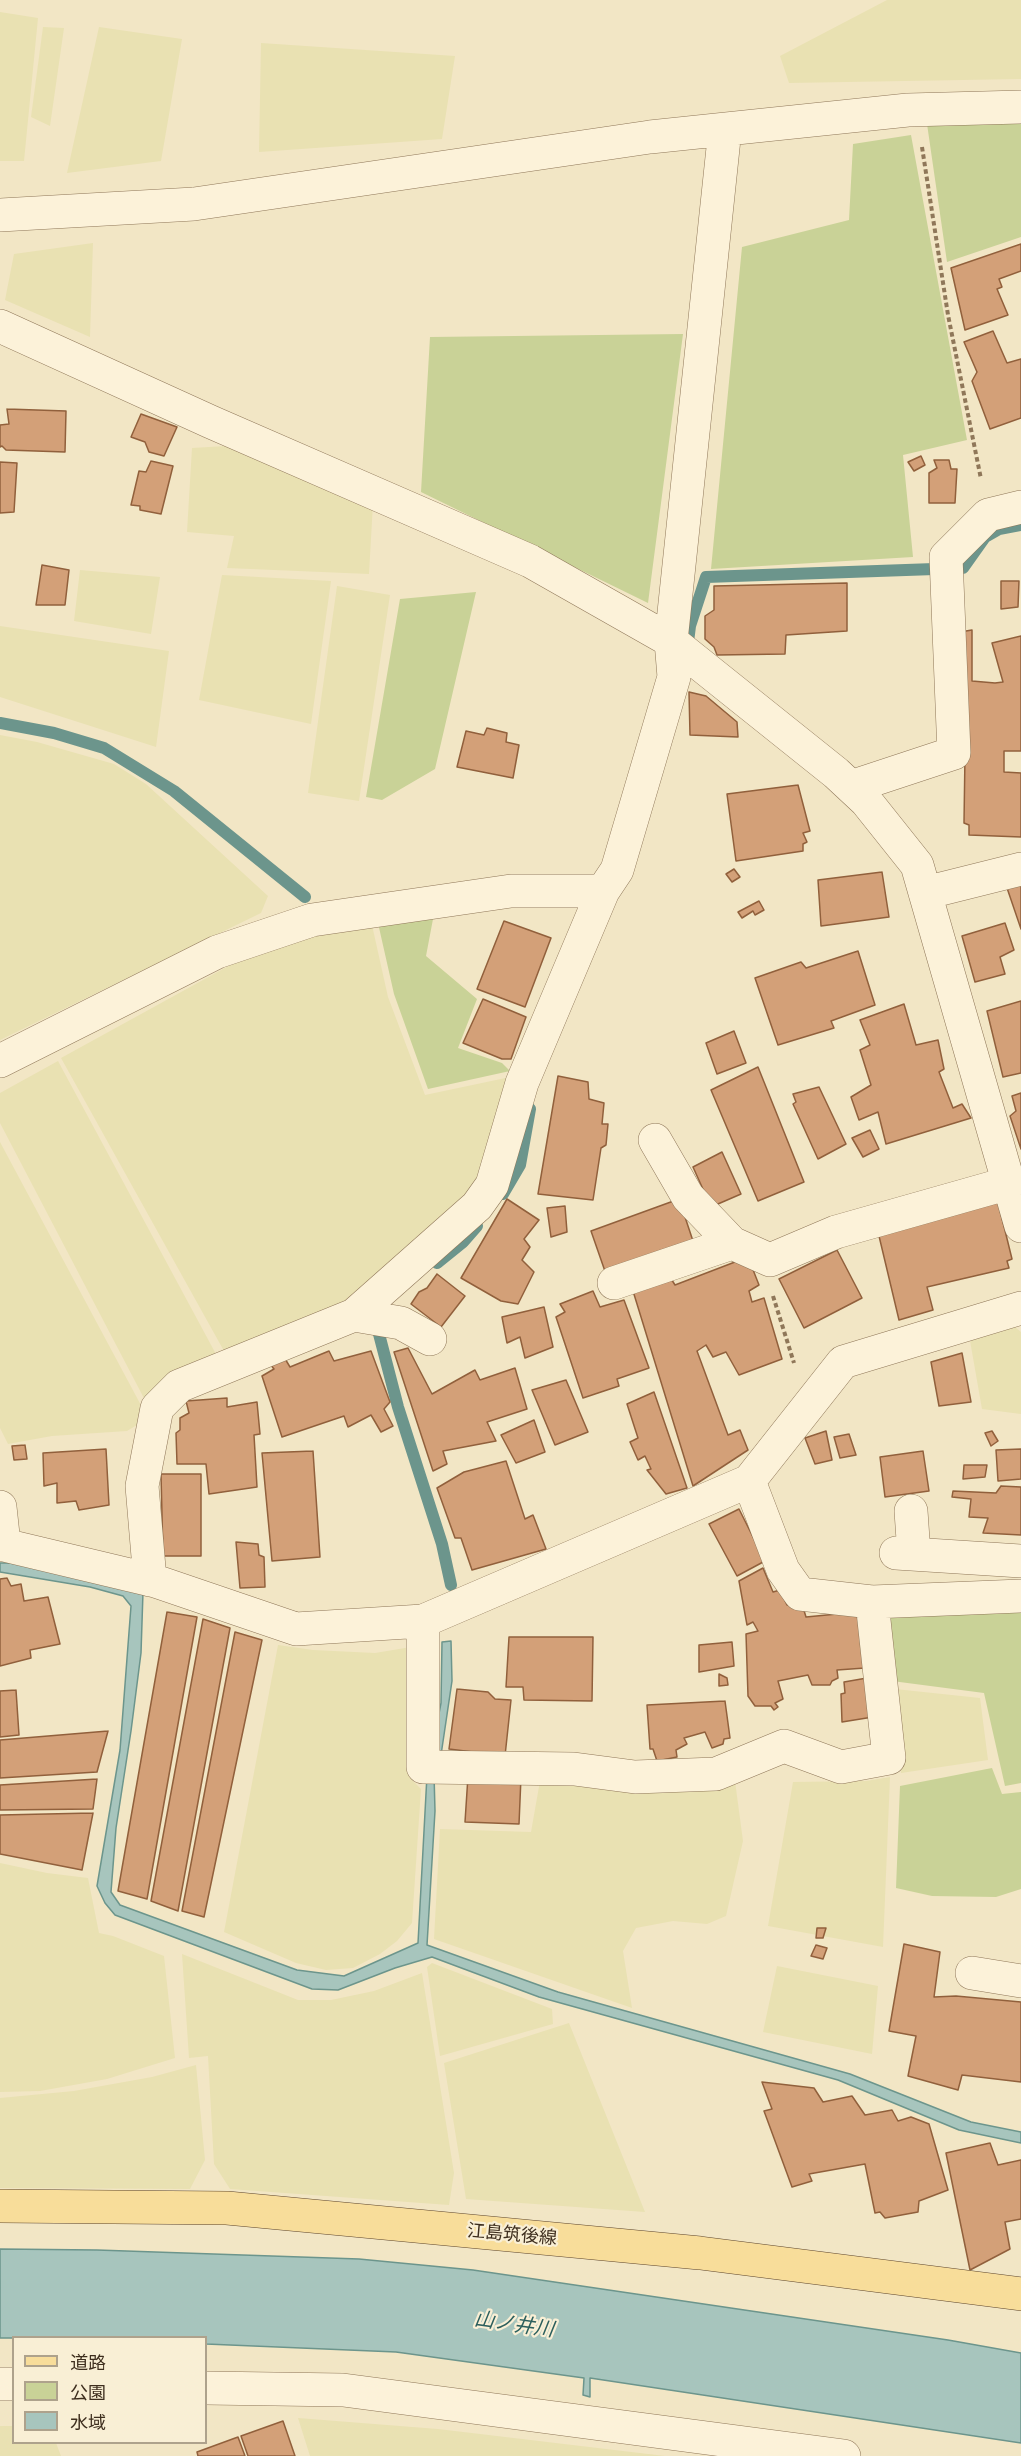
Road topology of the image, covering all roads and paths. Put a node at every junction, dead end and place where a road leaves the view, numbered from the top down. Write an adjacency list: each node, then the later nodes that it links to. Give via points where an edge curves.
1 (1021, 107): 2 (street)
2 (917, 110): 3 (street); 7 (path, via 948,315)
3 (725, 129): 4 (street, via 638,138 194,204); 8 (street)
4 (0, 215)
5 (0, 326): 8 (street, via 530,561)
6 (1021, 507): 7 (street)
7 (988, 515): 9 (street, via 946,557 954,753)
8 (671, 641): 9 (street); 11 (street, via 674,676 625,847 617,870)
9 (851, 787): 12 (street, via 917,865)
10 (1021, 869): 12 (street)
11 (603, 891): 13 (street, via 511,891 312,920 217,952); 21 (street, via 522,1083 492,1185 477,1206)
12 (925, 893): 15 (street)
13 (0, 1061)
14 (655, 1140): 17 (street, via 688,1197)
15 (1009, 1183): 16 (street); 18 (street, via 836,1232 770,1260)
16 (1021, 1226)
17 (732, 1243): 18 (street); 19 (street)
18 (761, 1256): 23 (path)
19 (614, 1283)
20 (1021, 1308): 23 (street, via 843,1362)
21 (354, 1315): 22 (street, via 401,1323); 29 (street, via 179,1386 157,1408 142,1486)
22 (429, 1338)
23 (808, 1407): 24 (street)
24 (749, 1481): 31 (street, via 783,1569 800,1594); 32 (street)
25 (0, 1507): 27 (street)
26 (911, 1511): 28 (street, via 905,1553)
27 (2, 1544): 29 (street)
28 (1021, 1561)
29 (150, 1580): 32 (street, via 296,1629)
30 (1021, 1596): 31 (street)
31 (872, 1602): 32 (street, via 889,1758 841,1767 784,1746 716,1774 635,1777 574,1768 423,1767)
32 (423, 1621)
33 (972, 1973): 34 (street)
34 (1021, 1981)
35 (0, 2206): 36 (main road, 江島筑後線, via 227,2208 700,2253)
36 (1021, 2294)
37 (207, 2388): 38 (street, via 343,2390)
38 (844, 2456)

